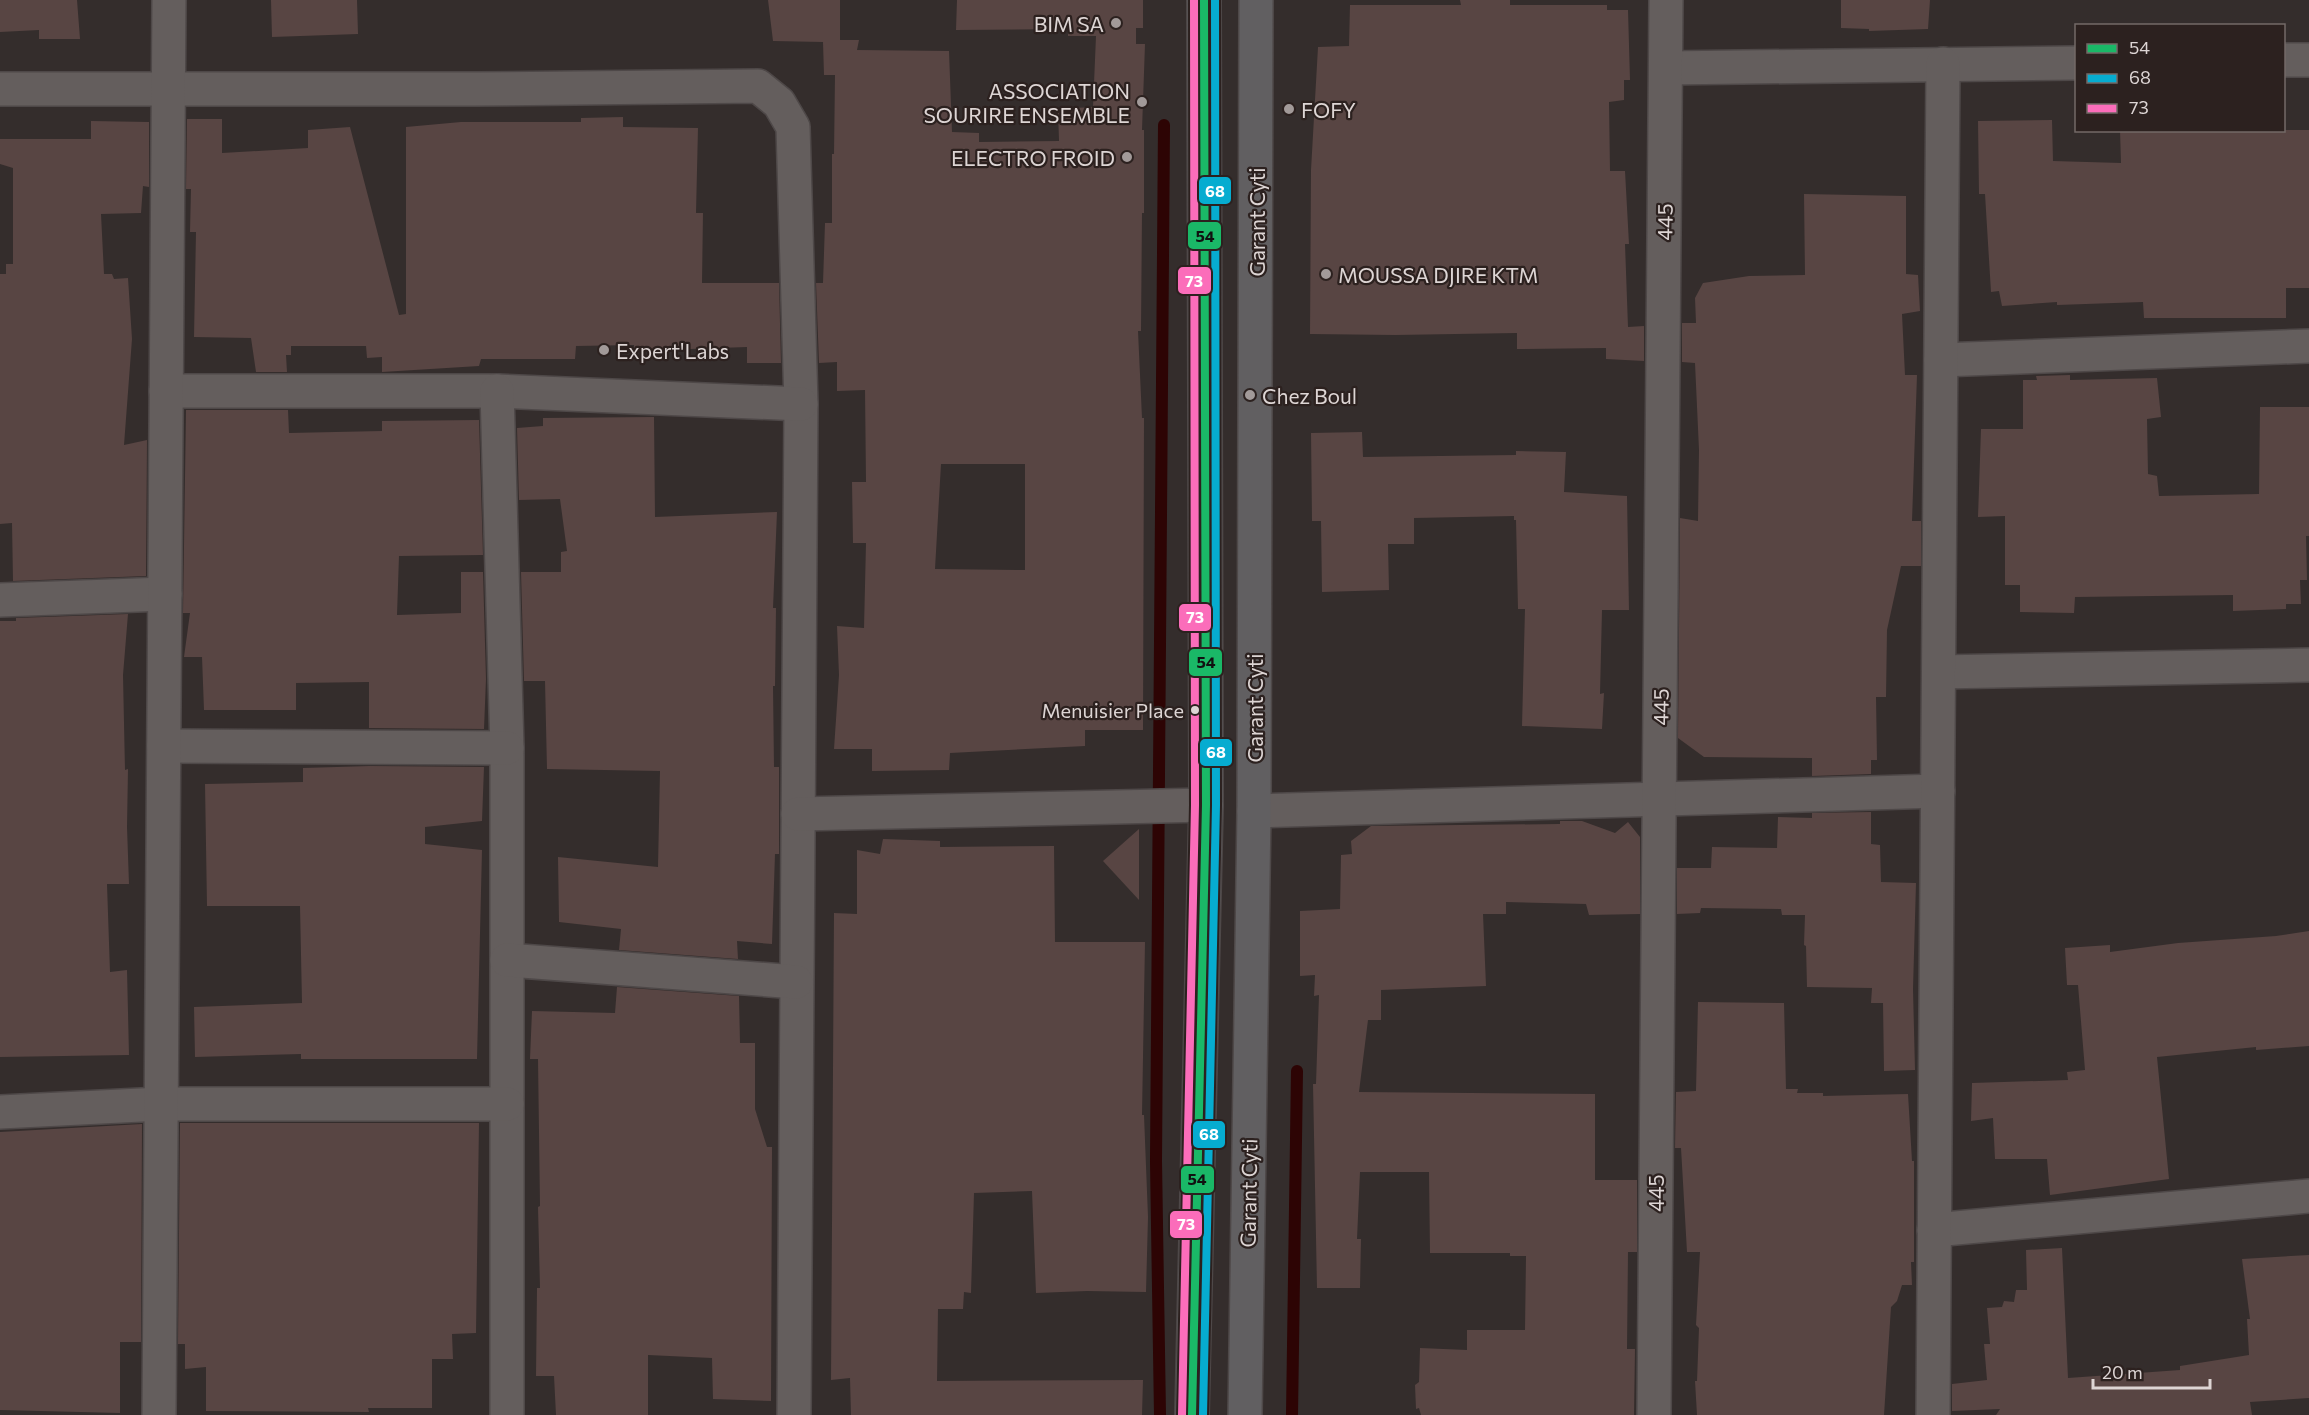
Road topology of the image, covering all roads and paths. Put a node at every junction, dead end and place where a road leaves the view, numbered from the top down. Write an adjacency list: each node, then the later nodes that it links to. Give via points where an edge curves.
1 (169, 0): 11 (street)
2 (1204, 0): 25 (main road)
3 (1256, 0): 26 (main road, Garant Cyti)
4 (1666, 0): 9 (street, 445)
5 (2285, 60): 6 (street)
6 (2309, 60)
7 (2075, 63): 8 (street)
8 (1943, 64): 9 (street); 13 (street)
9 (1666, 68): 24 (street, 445)
10 (0, 89): 11 (street)
11 (168, 90): 14 (street); 16 (street, via 758,86 779,103 793,127)
12 (2309, 346): 13 (street)
13 (1941, 360): 20 (street)
14 (166, 391): 15 (street); 17 (street)
15 (497, 392): 16 (street); 22 (street)
16 (801, 404): 27 (street)
17 (165, 594): 18 (street); 21 (street)
18 (0, 600)
19 (2309, 665): 20 (street)
20 (1939, 672): 23 (street)
21 (164, 746): 22 (street); 30 (street)
22 (507, 748): 28 (street)
23 (1938, 791): 24 (street); 34 (street)
24 (1659, 798): 26 (street); 40 (street, 445)
25 (1206, 805): 27 (street); 38 (main road)
26 (1254, 811): 39 (main road, Garant Cyti)
27 (798, 814): 29 (street)
28 (507, 960): 29 (street); 31 (street)
29 (796, 982): 37 (street)
30 (161, 1104): 31 (street); 32 (street); 35 (street)
31 (507, 1104): 36 (street)
32 (0, 1113)
33 (2309, 1196): 34 (street)
34 (1934, 1230): 41 (street)
35 (159, 1415)
36 (507, 1415)
37 (794, 1415)
38 (1192, 1415)
39 (1245, 1415)
40 (1654, 1415)
41 (1933, 1415)

